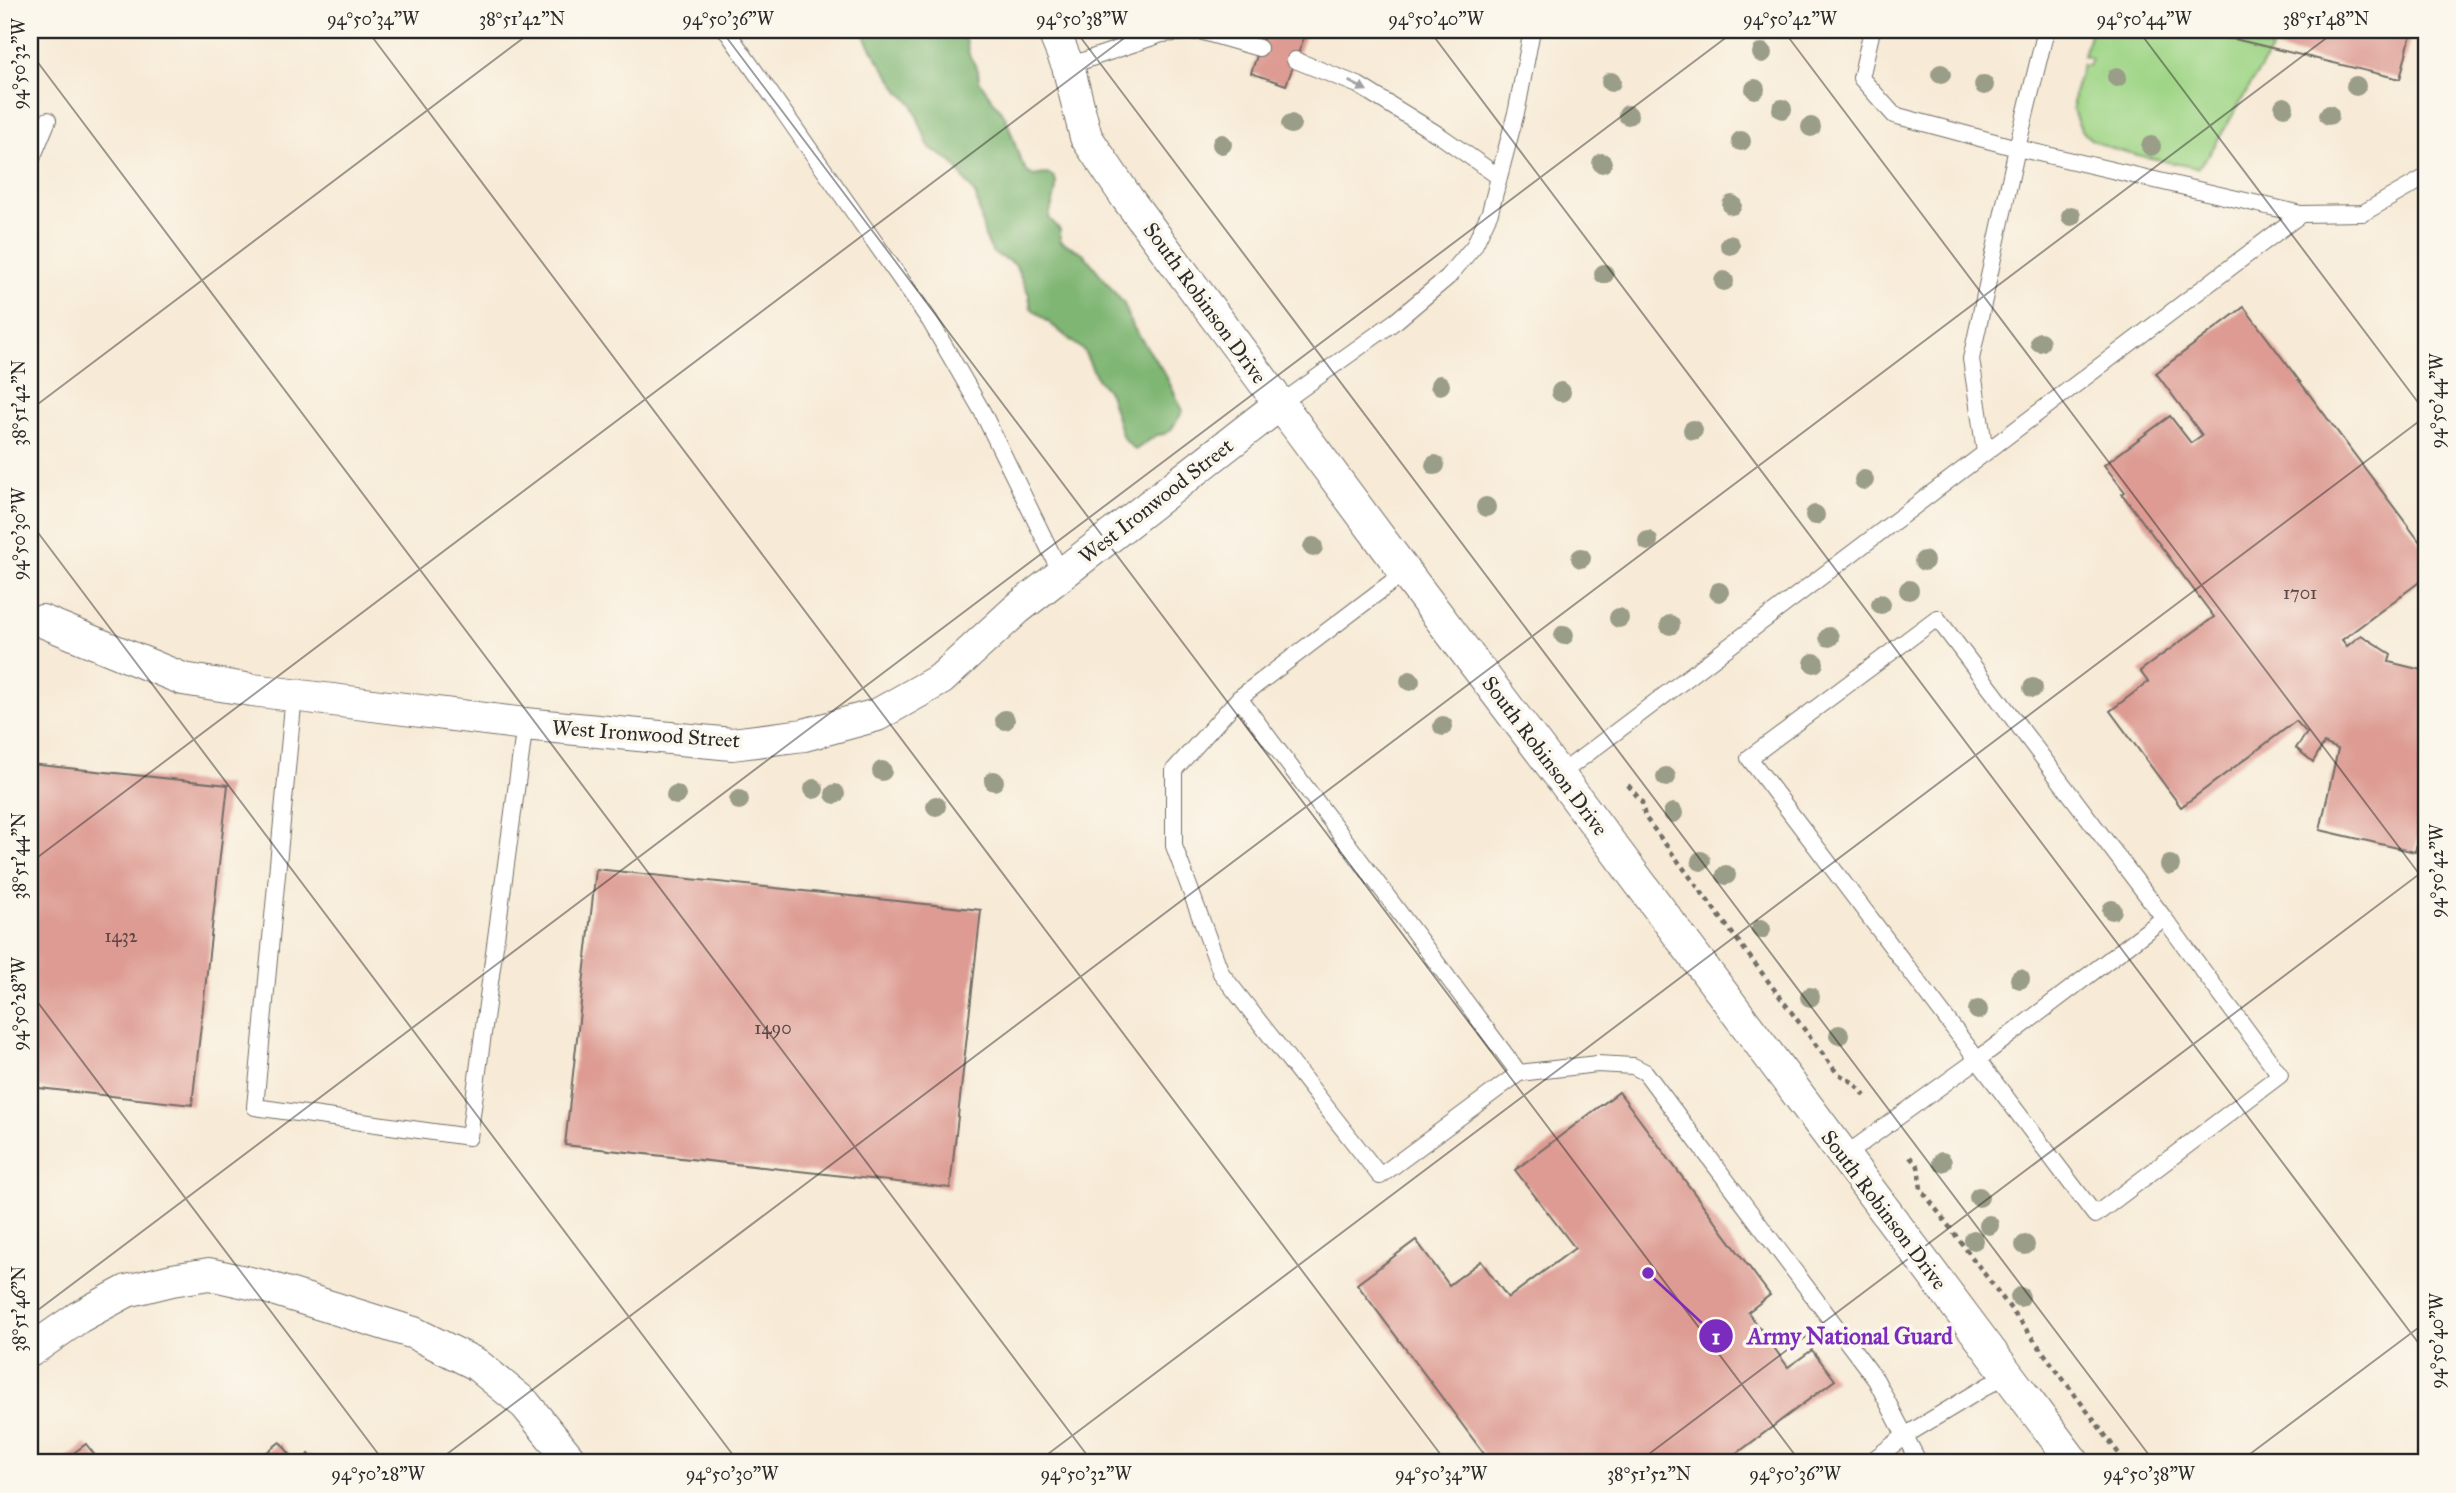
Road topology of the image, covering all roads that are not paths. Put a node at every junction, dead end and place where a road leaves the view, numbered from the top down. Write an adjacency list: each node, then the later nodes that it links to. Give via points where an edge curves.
1 (726, 30): 18 (lane, via 930,321 982,411)
2 (1053, 30): 8 (street, South Robinson Drive)
3 (1532, 30): 12 (lane)
4 (1872, 30): 10 (lane, via 1861,78 1894,115)
5 (2046, 30): 10 (lane)
6 (1259, 48): 8 (lane, via 1200,31 1162,34)
7 (1295, 60): 12 (lane, one-way to 12, via 1358,85)
8 (1068, 66): 15 (street, South Robinson Drive, via 1086,137)
9 (48, 120): 11 (lane)
10 (2017, 148): 14 (lane); 16 (lane, via 1971,359)
11 (30, 163)
12 (1499, 177): 15 (lane, via 1474,246 1448,277 1397,320)
13 (2426, 177): 14 (lane, via 2363,213)
14 (2301, 214): 16 (lane)
15 (1280, 404): 17 (street, South Robinson Drive); 18 (street, West Ironwood Street)
16 (1985, 452): 23 (lane)
17 (1405, 572): 21 (lane); 23 (street, South Robinson Drive)
18 (1062, 575): 22 (street, West Ironwood Street, via 941,679 877,715 804,734 732,744)
19 (36, 618): 20 (street, West Ironwood Street, via 183,679)
20 (295, 695): 22 (street, West Ironwood Street); 22 (lane, via 256,1107 469,1138)
21 (1239, 698): 26 (lane); 26 (lane, via 1174,770 1174,846 1221,973 1380,1176)
22 (525, 724)
23 (1559, 775): 27 (street, South Robinson Drive)
24 (2164, 918): 25 (lane); 25 (lane, via 2280,1075 2095,1215); 25 (lane, via 1937,618 1749,758)
25 (1977, 1060): 27 (lane)
26 (1519, 1073): 30 (lane, via 1597,1065 1633,1066 1645,1072 1876,1380)
27 (1844, 1156): 29 (street, South Robinson Drive)
28 (30, 1351): 31 (street, via 127,1291 209,1274 264,1286 414,1334 476,1364 525,1404)
29 (2007, 1374): 30 (lane); 34 (street, South Robinson Drive)
30 (1906, 1435): 32 (lane); 33 (lane)
31 (573, 1463)
32 (1869, 1463)
33 (1919, 1463)
34 (2074, 1463)

